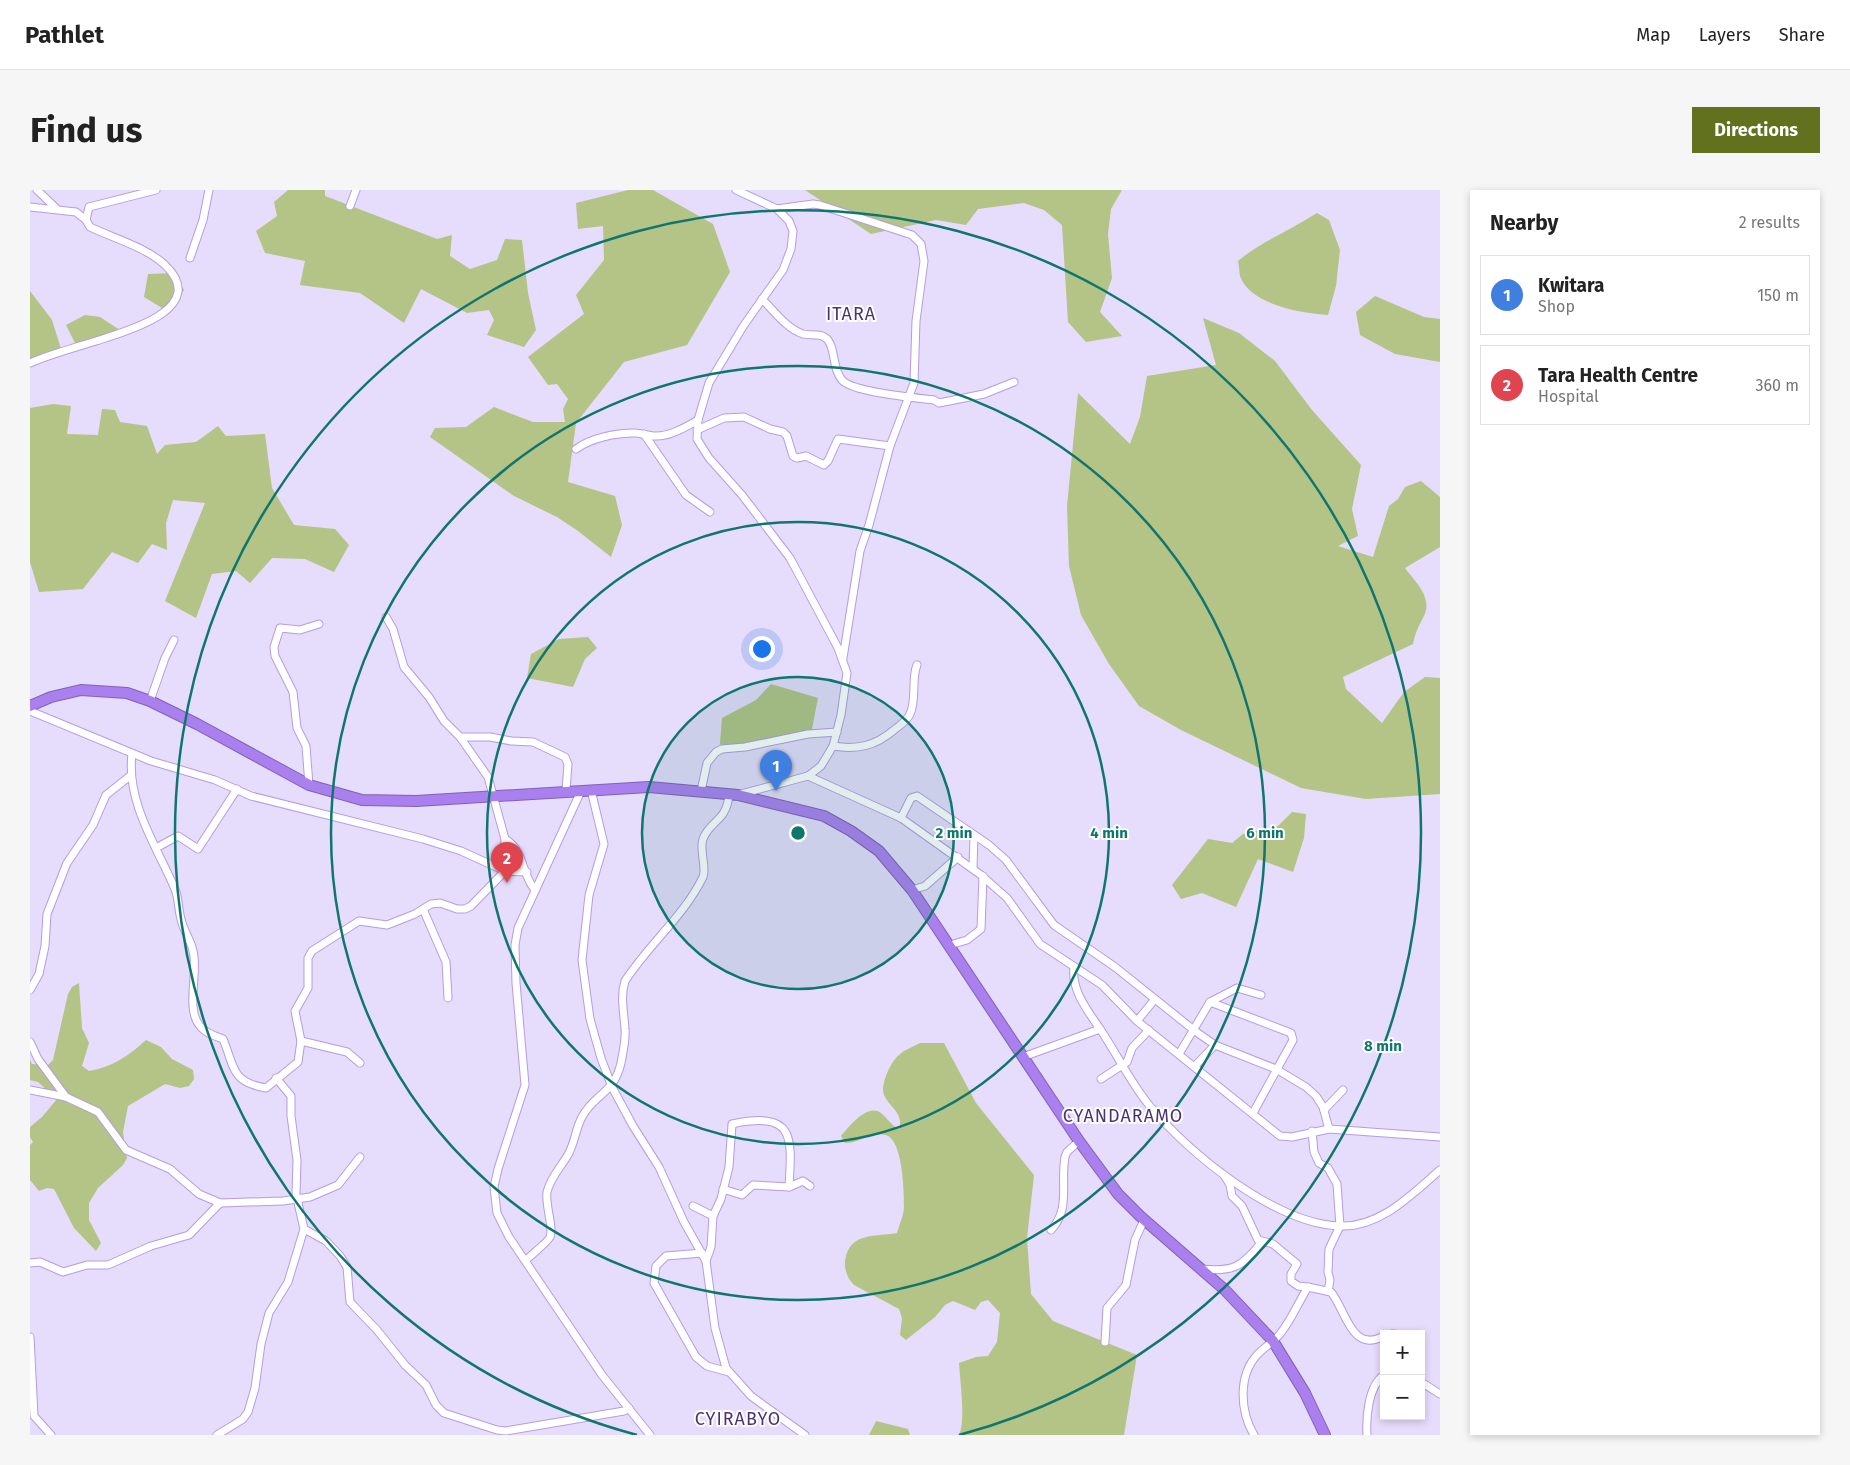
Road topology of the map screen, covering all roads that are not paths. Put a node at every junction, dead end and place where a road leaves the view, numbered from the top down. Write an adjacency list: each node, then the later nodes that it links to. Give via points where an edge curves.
1 (37, 190): 8 (street)
2 (156, 190): 10 (street, via 89,207)
3 (209, 190): 11 (street)
4 (356, 190): 6 (street)
5 (736, 190): 9 (street)
6 (350, 206)
7 (30, 207): 8 (street)
8 (57, 209): 10 (street, via 76,212)
9 (777, 209): 12 (street, via 792,226 791,250 788,263); 15 (street, via 820,205 912,235 921,244 924,261 916,321 914,383)
10 (86, 220): 13 (street, via 90,227 164,265 177,286 175,301 155,320 132,331)
11 (190, 258)
12 (762, 299): 15 (street, via 792,328 828,341 836,370 850,386); 16 (street, via 709,383)
13 (30, 363)
14 (1014, 382): 15 (street, via 984,394 939,403)
15 (908, 398): 19 (street)
16 (698, 420): 17 (street); 18 (street, via 659,436)
17 (697, 430): 19 (street, via 724,418 744,417 783,432 793,456 806,456 824,465 838,439); 25 (street, via 697,438 709,458 790,558)
18 (644, 434): 20 (street, via 587,441); 21 (street, via 686,495)
19 (890, 446): 25 (street, via 860,550)
20 (576, 449)
21 (710, 512)
22 (386, 617): 31 (street, via 393,629 404,667)
23 (319, 624): 36 (street, via 300,630 280,628 274,647 275,656 293,692 297,728 304,740)
24 (174, 640): 27 (street)
25 (843, 658): 30 (street, via 846,686)
26 (917, 665): 32 (street, via 910,714 902,724 873,745 854,748)
27 (150, 701): 28 (highway, via 117,691 81,690); 36 (highway)
28 (30, 706)
29 (30, 711): 33 (street)
30 (837, 732): 32 (street); 40 (street, via 722,749 707,763)
31 (460, 737): 38 (street, via 533,742 565,757 568,764); 42 (street, via 488,777)
32 (833, 746): 35 (street, via 821,766)
33 (132, 754): 34 (street); 37 (street)
34 (130, 776): 46 (street, via 144,827); 57 (street, via 106,795 89,833 67,863 48,914 39,974)
35 (808, 776): 41 (street); 43 (street)
36 (309, 785): 42 (highway, via 335,794 378,802)
37 (237, 789): 46 (street, via 198,849 178,836); 49 (street, via 276,803 433,842)
38 (566, 790): 39 (highway); 42 (highway)
39 (586, 790): 40 (highway, via 649,787); 52 (street); 77 (street, via 604,844 584,931 584,983 590,1019)
40 (701, 792): 41 (highway)
41 (734, 794): 53 (highway, via 824,816 851,830 879,851); 77 (street, via 725,812 703,839 704,875 682,912 625,981 622,991 625,1038 621,1064)
42 (493, 796): 45 (street)
43 (901, 818): 44 (street, via 911,798 917,796); 47 (street)
44 (974, 836): 48 (street); 60 (street, via 1006,860 1054,925)
45 (505, 839): 49 (street); 50 (street, via 515,846)
46 (156, 848): 75 (street, via 178,897 180,919 194,952 194,1000 199,1025 223,1039 236,1076 252,1086 266,1088)
47 (958, 857): 48 (street); 53 (street, via 925,886)
48 (972, 868): 51 (street)
49 (505, 871): 50 (street); 54 (street, via 471,906 456,909 440,903)
50 (527, 872): 52 (street, via 530,885)
51 (983, 876): 55 (street, via 981,929 967,940); 56 (street, via 1012,904 1040,944)
52 (535, 890): 103 (street, via 521,920 516,945 518,1017 525,1085 494,1187 500,1220)
53 (912, 890): 55 (highway)
54 (423, 909): 59 (street, via 446,962); 66 (street, via 387,925 359,921 309,954 308,988 295,1014)
55 (950, 945): 70 (highway)
56 (1074, 968): 62 (street, via 1102,985); 63 (street, via 1075,987)
57 (30, 990)
58 (1261, 995): 61 (street, via 1237,988)
59 (448, 998)
60 (1155, 999): 62 (street); 65 (street)
61 (1210, 1002): 65 (street); 74 (street, via 1291,1033 1292,1040)
62 (1137, 1021): 64 (street)
63 (1100, 1029): 70 (street); 72 (street)
64 (1148, 1030): 69 (street); 72 (street)
65 (1195, 1031): 68 (street); 69 (street)
66 (301, 1041): 71 (street, via 347,1052); 75 (street, via 298,1062)
67 (30, 1042): 80 (street)
68 (1215, 1045): 73 (street); 74 (street)
69 (1180, 1054): 73 (street)
70 (1023, 1057): 86 (highway)
71 (360, 1063)
72 (1121, 1065): 76 (street); 88 (street, via 1150,1106 1180,1138)
73 (1195, 1066): 82 (street)
74 (1276, 1069): 81 (street, via 1306,1087); 82 (street)
75 (276, 1078): 93 (street, via 291,1096)
76 (1101, 1079)
77 (612, 1087): 102 (street, via 659,1167); 103 (street, via 588,1108 570,1151 555,1172 548,1192 547,1211 552,1234)
78 (30, 1090): 80 (street)
79 (1343, 1090): 81 (street)
80 (66, 1098): 94 (street, via 98,1112 126,1150 170,1169 199,1194)
81 (1324, 1110): 83 (street)
82 (1253, 1113): 84 (street, via 1283,1137 1292,1138)
83 (1329, 1129): 84 (street); 85 (street)
84 (1312, 1131): 98 (street, via 1314,1152 1319,1163 1328,1168 1337,1184)
85 (1440, 1136)
86 (1079, 1141): 97 (highway, via 1118,1194); 100 (street, via 1065,1157 1063,1211)
87 (360, 1157): 93 (street, via 338,1184 319,1194)
88 (1221, 1170): 98 (street, via 1281,1211); 101 (street, via 1232,1196 1242,1206 1252,1232)
89 (1440, 1170): 98 (street, via 1383,1215 1362,1224)
90 (810, 1186): 91 (street, via 803,1181)
91 (789, 1187): 92 (street, via 753,1186 742,1195); 92 (street, via 792,1151 789,1138 775,1122 760,1120 732,1124 729,1167)
92 (723, 1189): 96 (street)
93 (297, 1199): 94 (street); 99 (street)
94 (220, 1203): 105 (street, via 188,1235 151,1246 108,1265 87,1265 63,1272 40,1262)
95 (693, 1206): 96 (street)
96 (713, 1216): 104 (street, via 711,1247)
97 (1144, 1220): 106 (highway); 112 (street, via 1135,1240 1126,1285 1107,1308)
98 (1340, 1226): 108 (street, via 1329,1249)
99 (304, 1229): 117 (street, via 326,1241 340,1256 347,1268 350,1302 426,1385 444,1413 506,1431); 119 (street, via 288,1282 269,1313 248,1412)
100 (1051, 1230)
101 (1261, 1243): 106 (street, via 1248,1259 1236,1267 1225,1271); 107 (street, via 1273,1244 1297,1264 1290,1274 1291,1281)
102 (702, 1253): 104 (street); 113 (street, via 666,1256 656,1266 654,1283 696,1358 707,1366)
103 (526, 1260): 117 (street, via 602,1375)
104 (706, 1261): 113 (street, via 720,1354)
105 (30, 1263)
106 (1200, 1269): 111 (highway, via 1232,1297)
107 (1308, 1287): 108 (street); 111 (street, via 1295,1312)
108 (1328, 1291): 110 (street, via 1335,1296 1354,1333 1364,1340)
109 (30, 1336): 118 (street, via 34,1416)
110 (1380, 1338)
111 (1273, 1341): 122 (street, via 1257,1355 1246,1371 1246,1416); 123 (highway, via 1305,1393)
112 (1104, 1342)
113 (729, 1372): 121 (street, via 751,1396)
114 (1380, 1378): 124 (street, via 1368,1412)
115 (1425, 1385): 116 (street)
116 (1440, 1394)
117 (629, 1408): 120 (street)
118 (51, 1435)
119 (217, 1435)
120 (650, 1435)
121 (804, 1435)
122 (1254, 1435)
123 (1325, 1435)
124 (1367, 1435)

